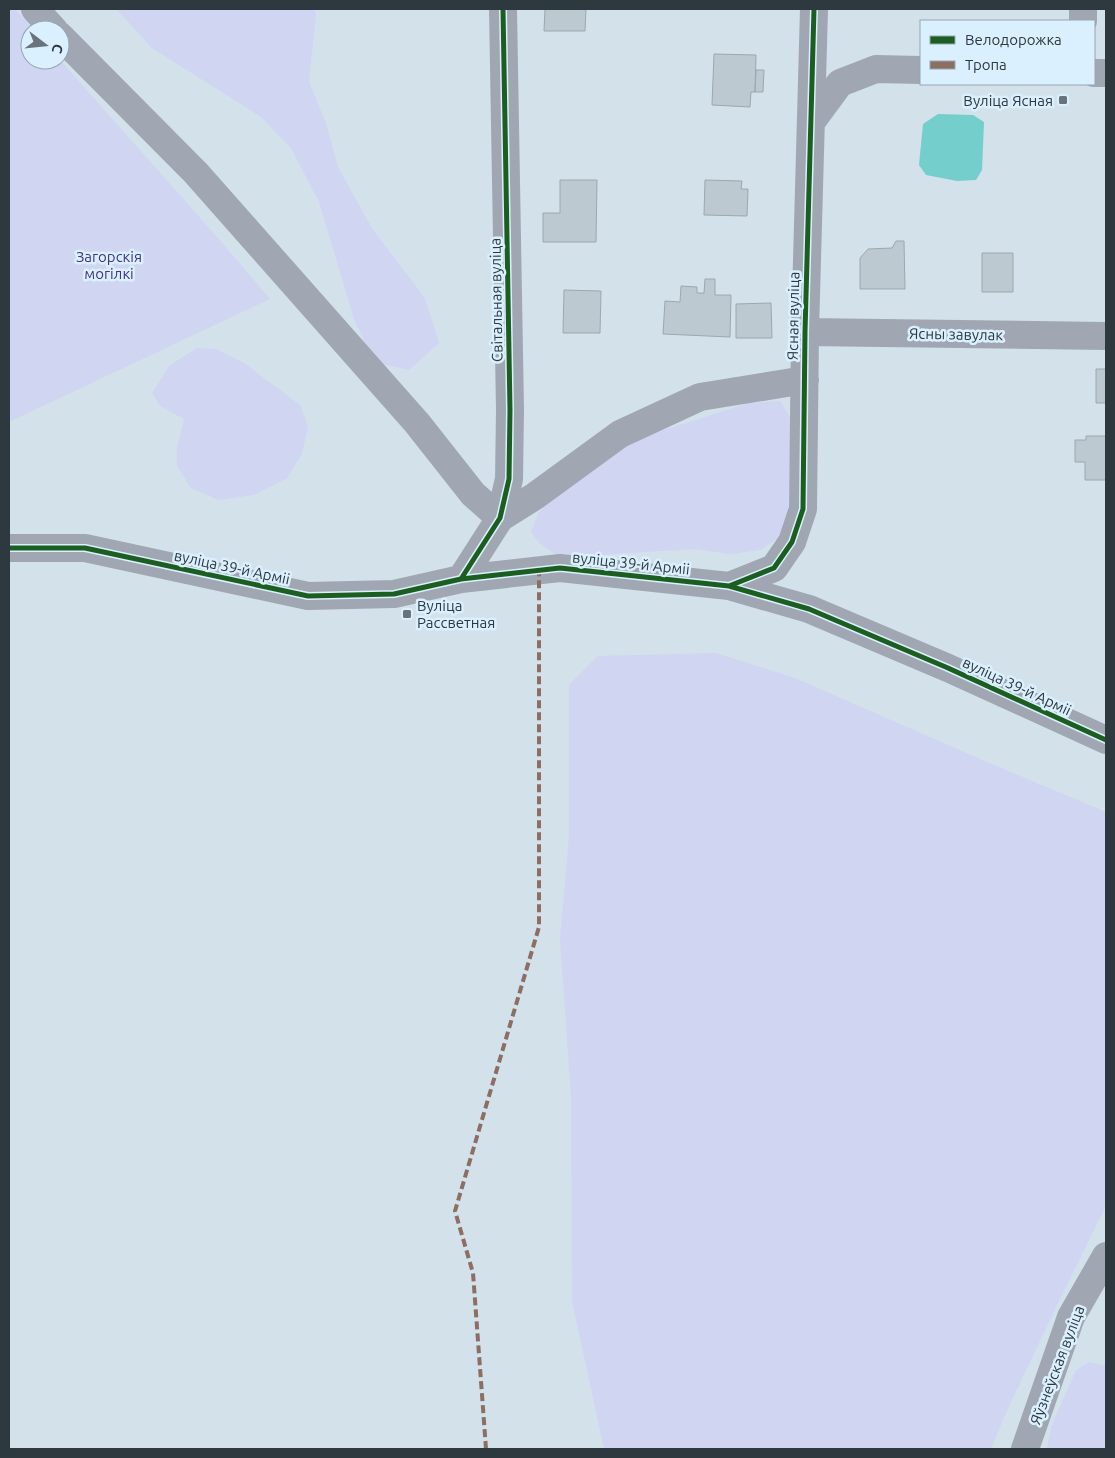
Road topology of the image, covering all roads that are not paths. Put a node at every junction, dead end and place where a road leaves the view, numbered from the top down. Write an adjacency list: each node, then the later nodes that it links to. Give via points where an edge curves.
1 (36, 9): 4 (street)
2 (504, 9): 11 (street, Світальная вуліца, via 510,410 509,479)
3 (814, 9): 7 (street, Ясная вуліца)
4 (45, 20)
5 (70, 46): 11 (street, via 196,173 417,422 472,494)
6 (920, 70): 7 (street, via 876,69 840,83)
7 (812, 121): 8 (street, Ясная вуліца)
8 (805, 332): 9 (street, Ясны завулак); 10 (street, Ясная вуліца)
9 (1106, 336)
10 (805, 380): 11 (street, via 700,397 620,434 536,496); 14 (street, Ясная вуліца, via 803,510 792,542 774,568)
11 (500, 518): 13 (street, Світальная вуліца)
12 (9, 548): 13 (street, вуліца 39-й Арміі, via 85,548 308,596 394,594)
13 (461, 579): 14 (street, вуліца 39-й Арміі, via 560,568)
14 (729, 586): 15 (street, вуліца 39-й Арміі, via 809,609)
15 (1106, 740)
16 (1106, 1256): 17 (street, Яўзнеўская вуліца, via 1071,1318)
17 (1025, 1449)

